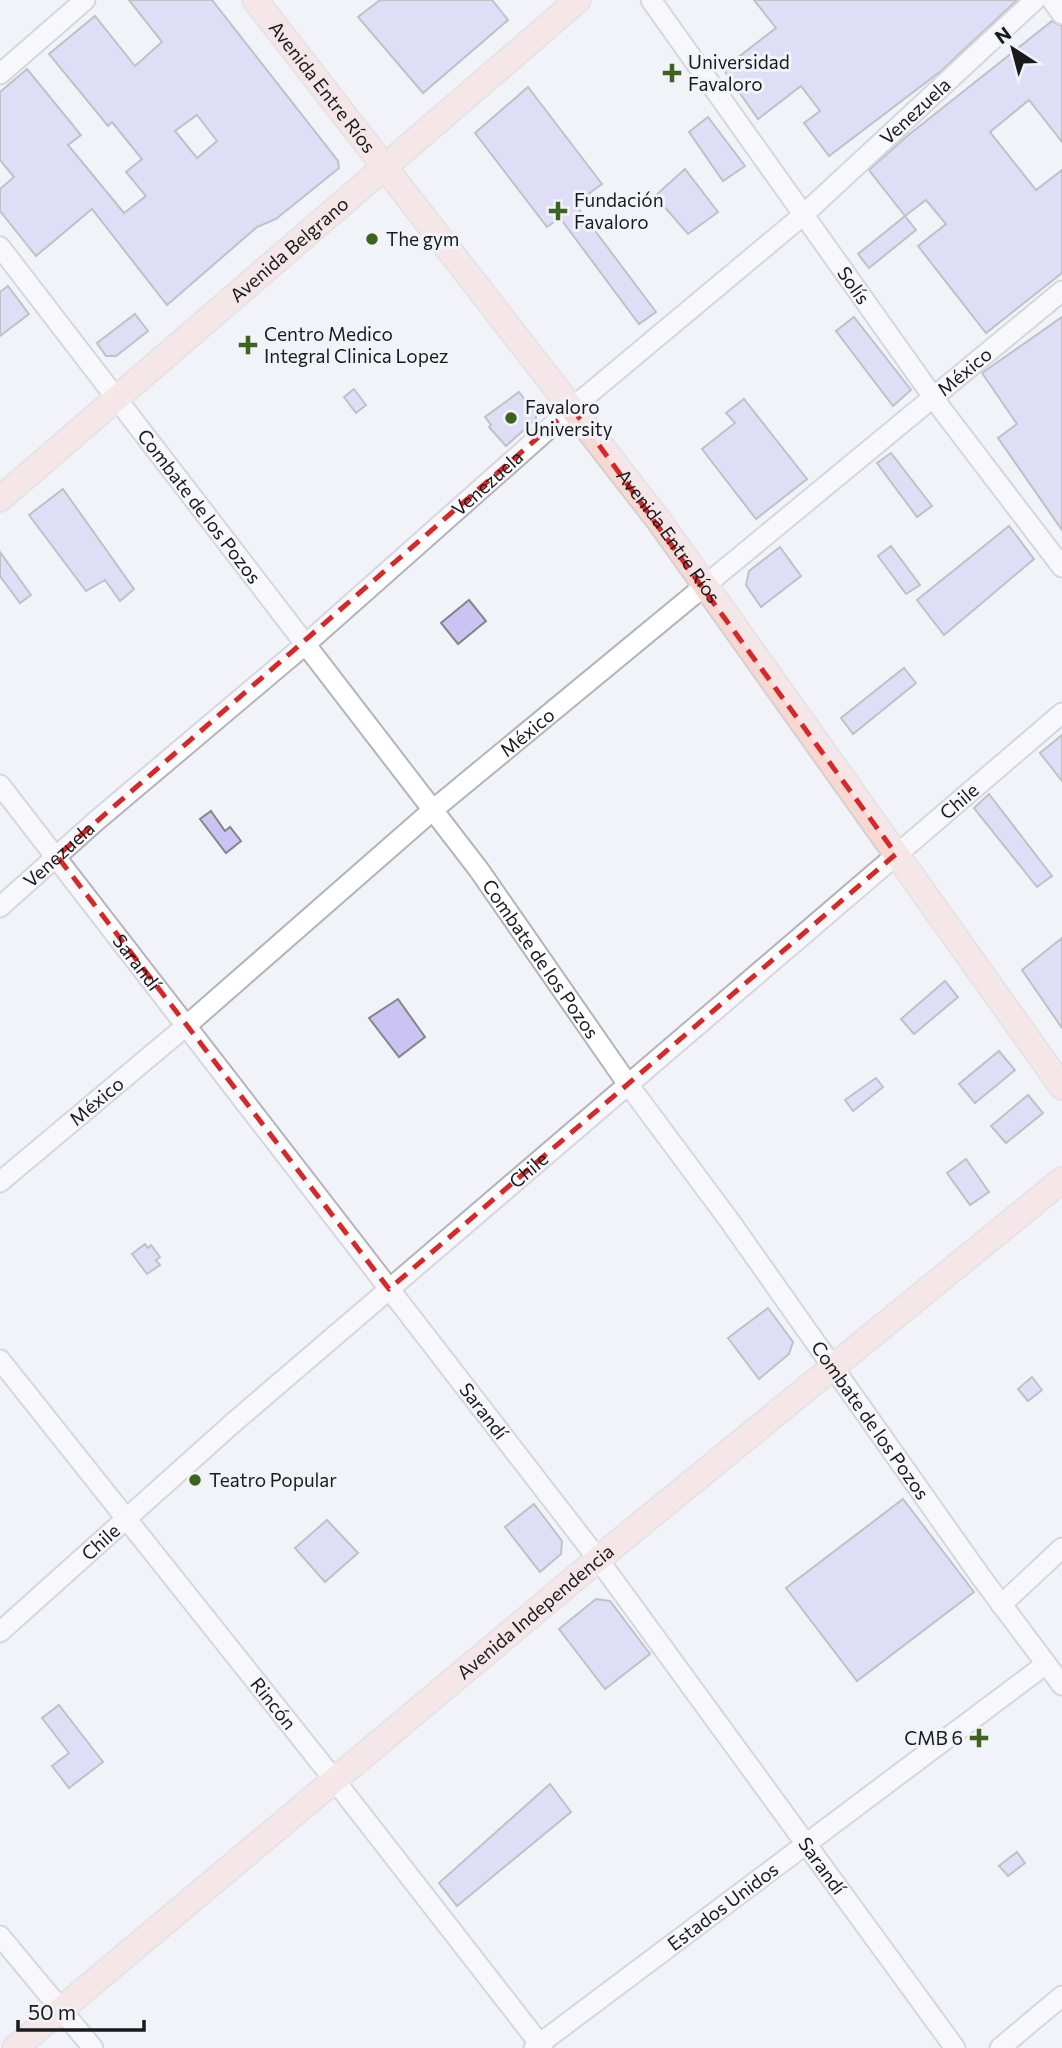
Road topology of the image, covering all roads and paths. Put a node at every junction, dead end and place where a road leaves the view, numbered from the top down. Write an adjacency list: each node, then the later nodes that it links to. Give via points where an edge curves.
1 (85, 0): 8 (street)
2 (255, 0): 9 (main road, Avenida Entre Ríos)
3 (578, 0): 9 (main road, Avenida Belgrano)
4 (651, 0): 10 (street, Solís)
5 (1035, 0): 10 (street, Venezuela)
6 (1052, 0): 7 (street)
7 (1062, 14)
8 (0, 74)
9 (384, 167): 14 (main road, Avenida Belgrano); 15 (main road, Avenida Entre Ríos)
10 (802, 216): 13 (street, Solís); 15 (street, Venezuela)
11 (0, 247): 14 (street, Combate de los Pozos)
12 (1062, 291): 13 (street, México)
13 (933, 396): 17 (street, Solís); 18 (street, México)
14 (118, 397): 16 (main road, Avenida Belgrano); 19 (street, Combate de los Pozos)
15 (572, 408): 18 (main road, Avenida Entre Ríos); 19 (street, Venezuela)
16 (0, 499)
17 (1062, 567)
18 (706, 585): 22 (street, México); 23 (main road, Avenida Entre Ríos)
19 (307, 643): 22 (street, Combate de los Pozos); 24 (street, Venezuela)
20 (1062, 713): 23 (street, Chile)
21 (0, 785): 24 (street, Sarandí)
22 (434, 809): 26 (street, México); 27 (street, Combate de los Pozos)
23 (896, 854): 27 (street, Chile); 28 (main road, Avenida Entre Ríos)
24 (57, 856): 25 (street, Venezuela); 26 (street, Sarandí)
25 (0, 907)
26 (186, 1026): 30 (street, México); 31 (street, Sarandí)
27 (627, 1083): 31 (street, Chile); 33 (street, Combate de los Pozos)
28 (1062, 1087)
29 (1062, 1180): 33 (main road, Avenida Independencia)
30 (0, 1182)
31 (389, 1289): 34 (street, Chile); 36 (street, Sarandí)
32 (0, 1360): 34 (street, Rincón)
33 (832, 1366): 36 (main road, Avenida Independencia); 37 (street, Combate de los Pozos)
34 (125, 1519): 38 (street, Chile); 41 (street, Rincón)
35 (1062, 1548): 37 (street)
36 (598, 1559): 41 (main road, Avenida Independencia); 42 (street, Sarandí)
37 (1001, 1605): 39 (street, Combate de los Pozos)
38 (0, 1632)
39 (1046, 1664): 40 (street, Combate de los Pozos); 42 (street, Estados Unidos)
40 (1062, 1685)
41 (336, 1782): 45 (main road, Avenida Independencia); 46 (street, Rincón)
42 (806, 1842): 46 (street, Estados Unidos); 49 (street, Sarandí)
43 (0, 1936): 45 (street)
44 (1062, 1996): 50 (street)
45 (62, 2009): 47 (main road, Avenida Independencia); 48 (street)
46 (539, 2047)
47 (15, 2048)
48 (93, 2048)
49 (955, 2048)
50 (1000, 2048)

